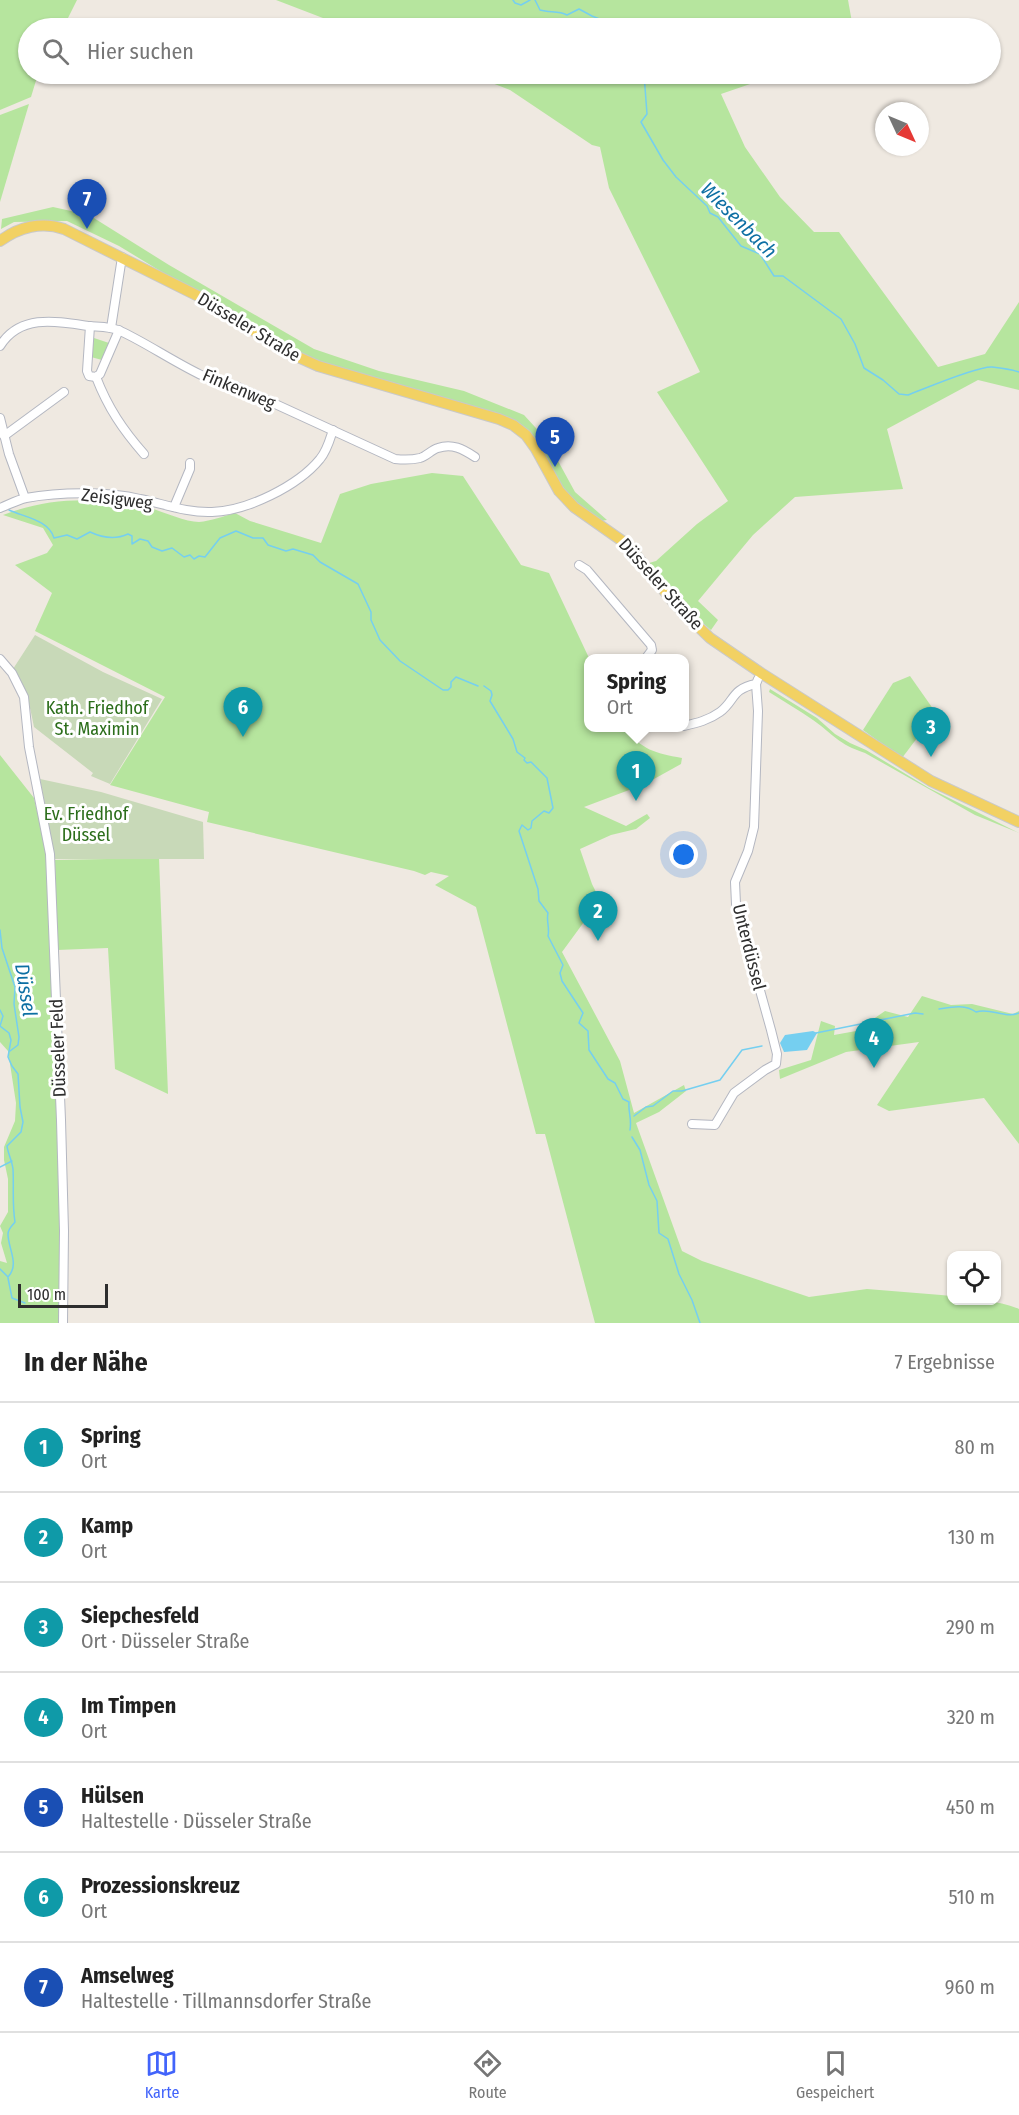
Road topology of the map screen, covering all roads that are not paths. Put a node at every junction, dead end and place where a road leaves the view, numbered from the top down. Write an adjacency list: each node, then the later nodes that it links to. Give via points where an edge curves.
1 (0, 241): 2 (main road, Düsseler Straße, via 15,231 52,226)
2 (122, 257): 4 (street); 21 (main road, Düsseler Straße, via 206,300 302,360 513,425 532,442 559,491 574,507 628,545 674,603)
3 (90, 326): 4 (street, Finkenweg); 5 (street, Finkenweg, via 35,322 11,334); 6 (street, via 87,371 89,376)
4 (115, 329): 6 (street); 9 (street, Finkenweg, via 214,381 236,386)
5 (0, 346)
6 (96, 377): 11 (street, via 122,428)
7 (64, 392): 10 (street)
8 (0, 417): 10 (street)
9 (333, 430): 13 (street, Finkenweg, via 395,459 423,458 436,448 449,446); 16 (street, Zeisigweg, via 315,465 271,496 213,512)
10 (4, 436): 12 (street)
11 (144, 454)
12 (4, 456): 15 (street)
13 (475, 457)
14 (190, 463): 16 (street, Zeisigweg)
15 (25, 498): 16 (street, Zeisigweg, via 85,493 137,498); 17 (street, Zeisigweg)
16 (174, 507)
17 (0, 508)
18 (579, 565): 19 (street, via 651,645)
19 (649, 654)
20 (0, 659): 25 (street, Düsseler Feld, via 24,697 50,854 61,1120)
21 (758, 679): 22 (street, via 739,691 721,711); 23 (main road, Düsseler Straße, via 931,781); 24 (street, Unterdüssel, via 754,827 735,882 736,904 777,1054 776,1064 734,1093 715,1125)
22 (689, 725)
23 (1019, 822)
24 (692, 1124)
25 (63, 1323)

